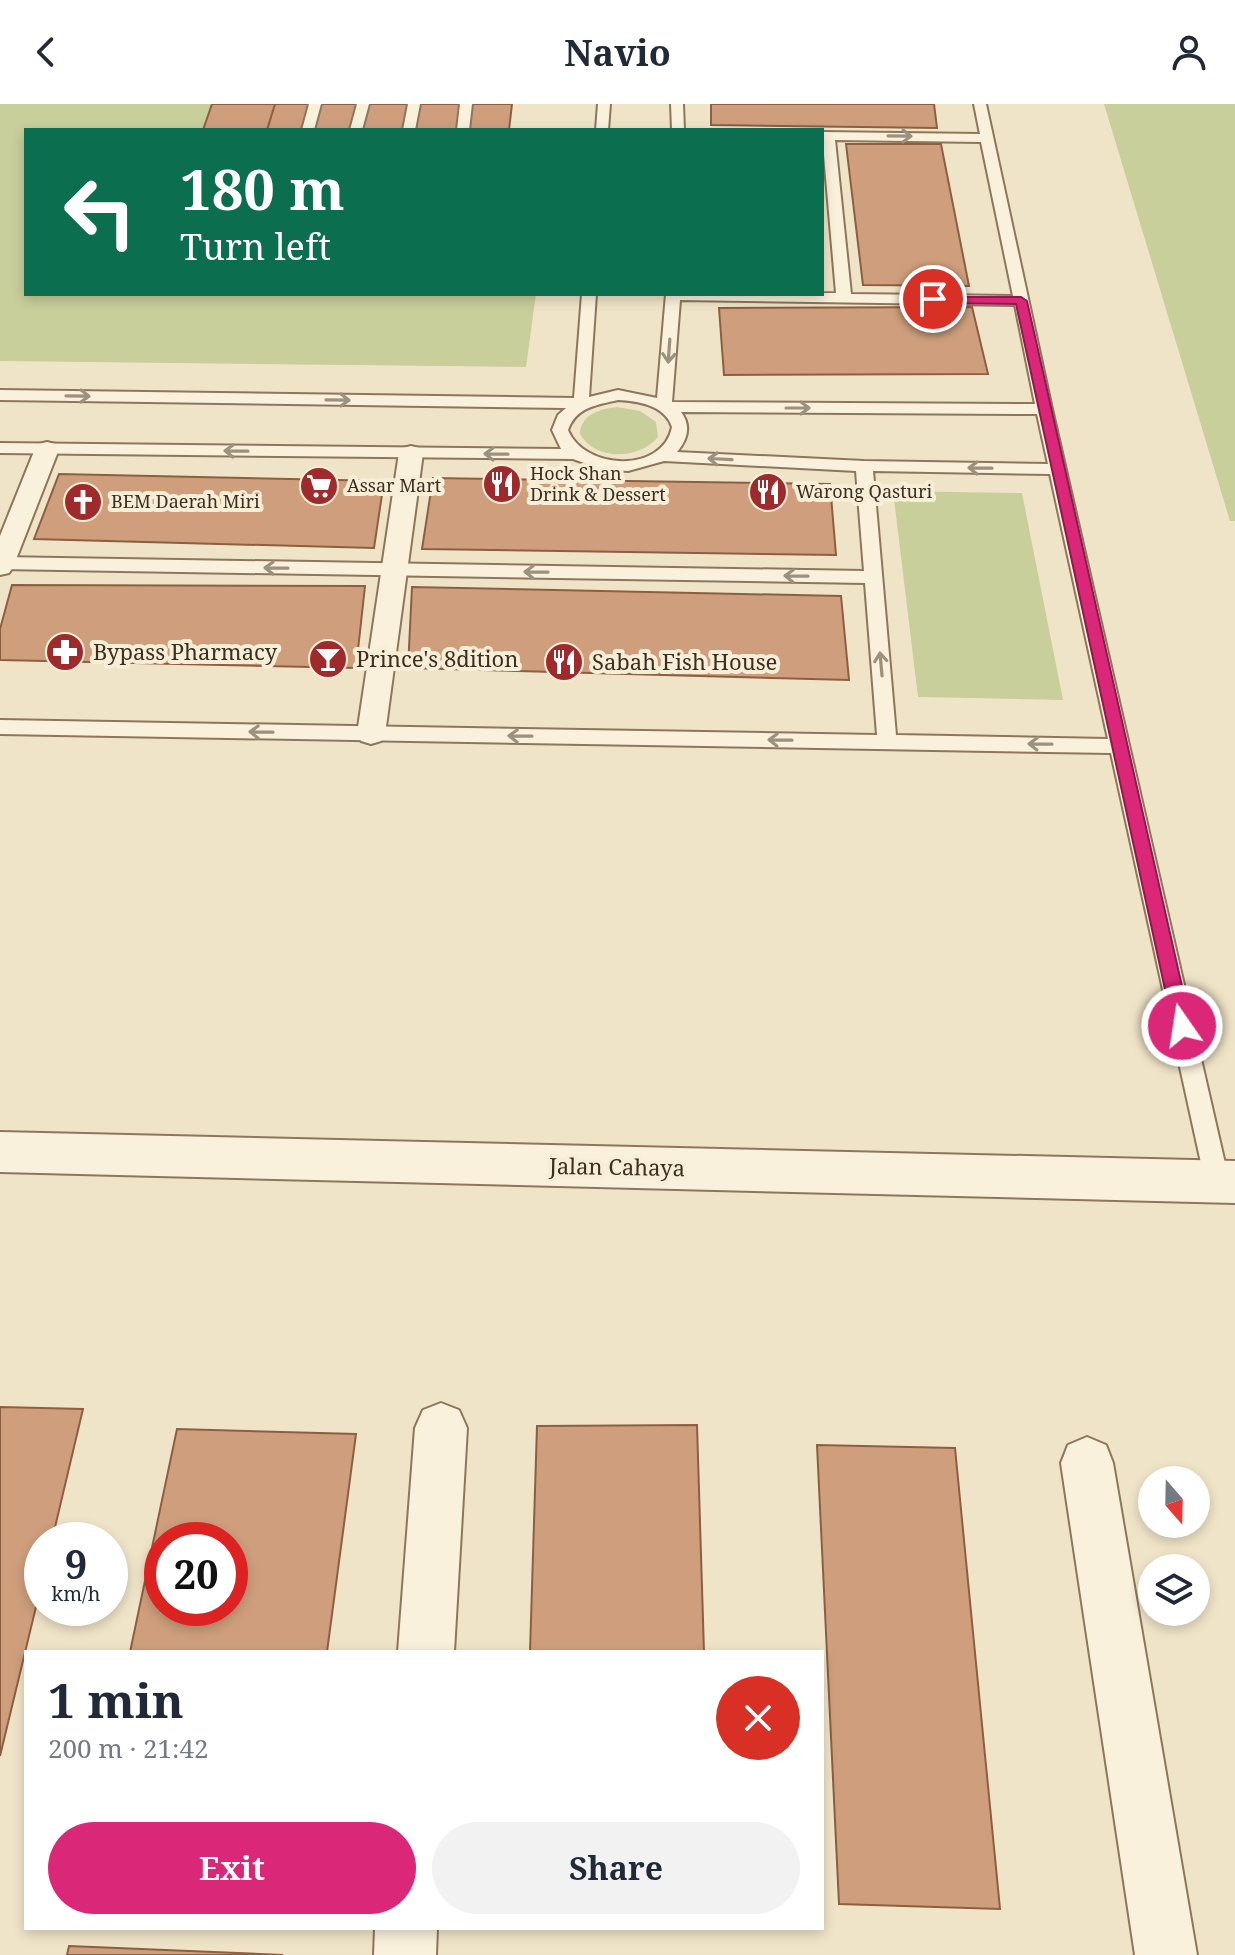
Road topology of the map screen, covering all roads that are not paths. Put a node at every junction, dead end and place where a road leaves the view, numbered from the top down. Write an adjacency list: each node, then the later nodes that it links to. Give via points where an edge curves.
1 (315, 104): 8 (lane)
2 (363, 104): 9 (lane)
3 (414, 104): 10 (lane)
4 (466, 104): 11 (lane)
5 (604, 104): 12 (lane)
6 (677, 104): 13 (lane)
7 (980, 104): 15 (lane)
8 (309, 128)
9 (357, 128)
10 (409, 128)
11 (463, 128)
12 (602, 128)
13 (678, 128)
14 (825, 136): 15 (lane, one-way to 15); 19 (lane)
15 (987, 138): 20 (lane)
16 (589, 296): 22 (lane)
17 (673, 296): 23 (lane, one-way to 23)
18 (758, 296): 19 (lane)
19 (844, 298): 20 (lane)
20 (1021, 301): 24 (lane)
21 (0, 395): 22 (lane, one-way to 22)
22 (581, 403): 23 (lane, via 639,396); 28 (lane, via 560,422 564,445)
23 (664, 407): 24 (lane, one-way to 24); 29 (lane, via 679,422 680,434)
24 (1044, 409): 31 (lane)
25 (0, 448): 26 (lane)
26 (47, 449): 27 (lane, one-way to 26); 32 (street)
27 (411, 453): 28 (lane, one-way to 27); 33 (street)
28 (574, 454): 29 (lane, via 598,464 627,466)
29 (662, 456): 30 (lane, one-way to 29)
30 (864, 466): 31 (lane, one-way to 30); 34 (lane)
31 (1058, 469): 38 (lane)
32 (1, 565): 33 (lane, one-way to 32)
33 (394, 570): 34 (lane, one-way to 33); 36 (street)
34 (874, 577): 37 (lane, one-way to 34)
35 (0, 727): 36 (lane, one-way to 35)
36 (371, 734): 37 (lane, one-way to 36)
37 (887, 742): 38 (lane, one-way to 37)
38 (1118, 746): 40 (lane)
39 (0, 1152): 40 (street, Jalan Cahaya)
40 (1226, 1182)
41 (441, 1428): 43 (street)
42 (1087, 1463): 46 (street)
43 (426, 1650)
44 (406, 1930): 45 (street)
45 (405, 1955)
46 (1166, 1955)

